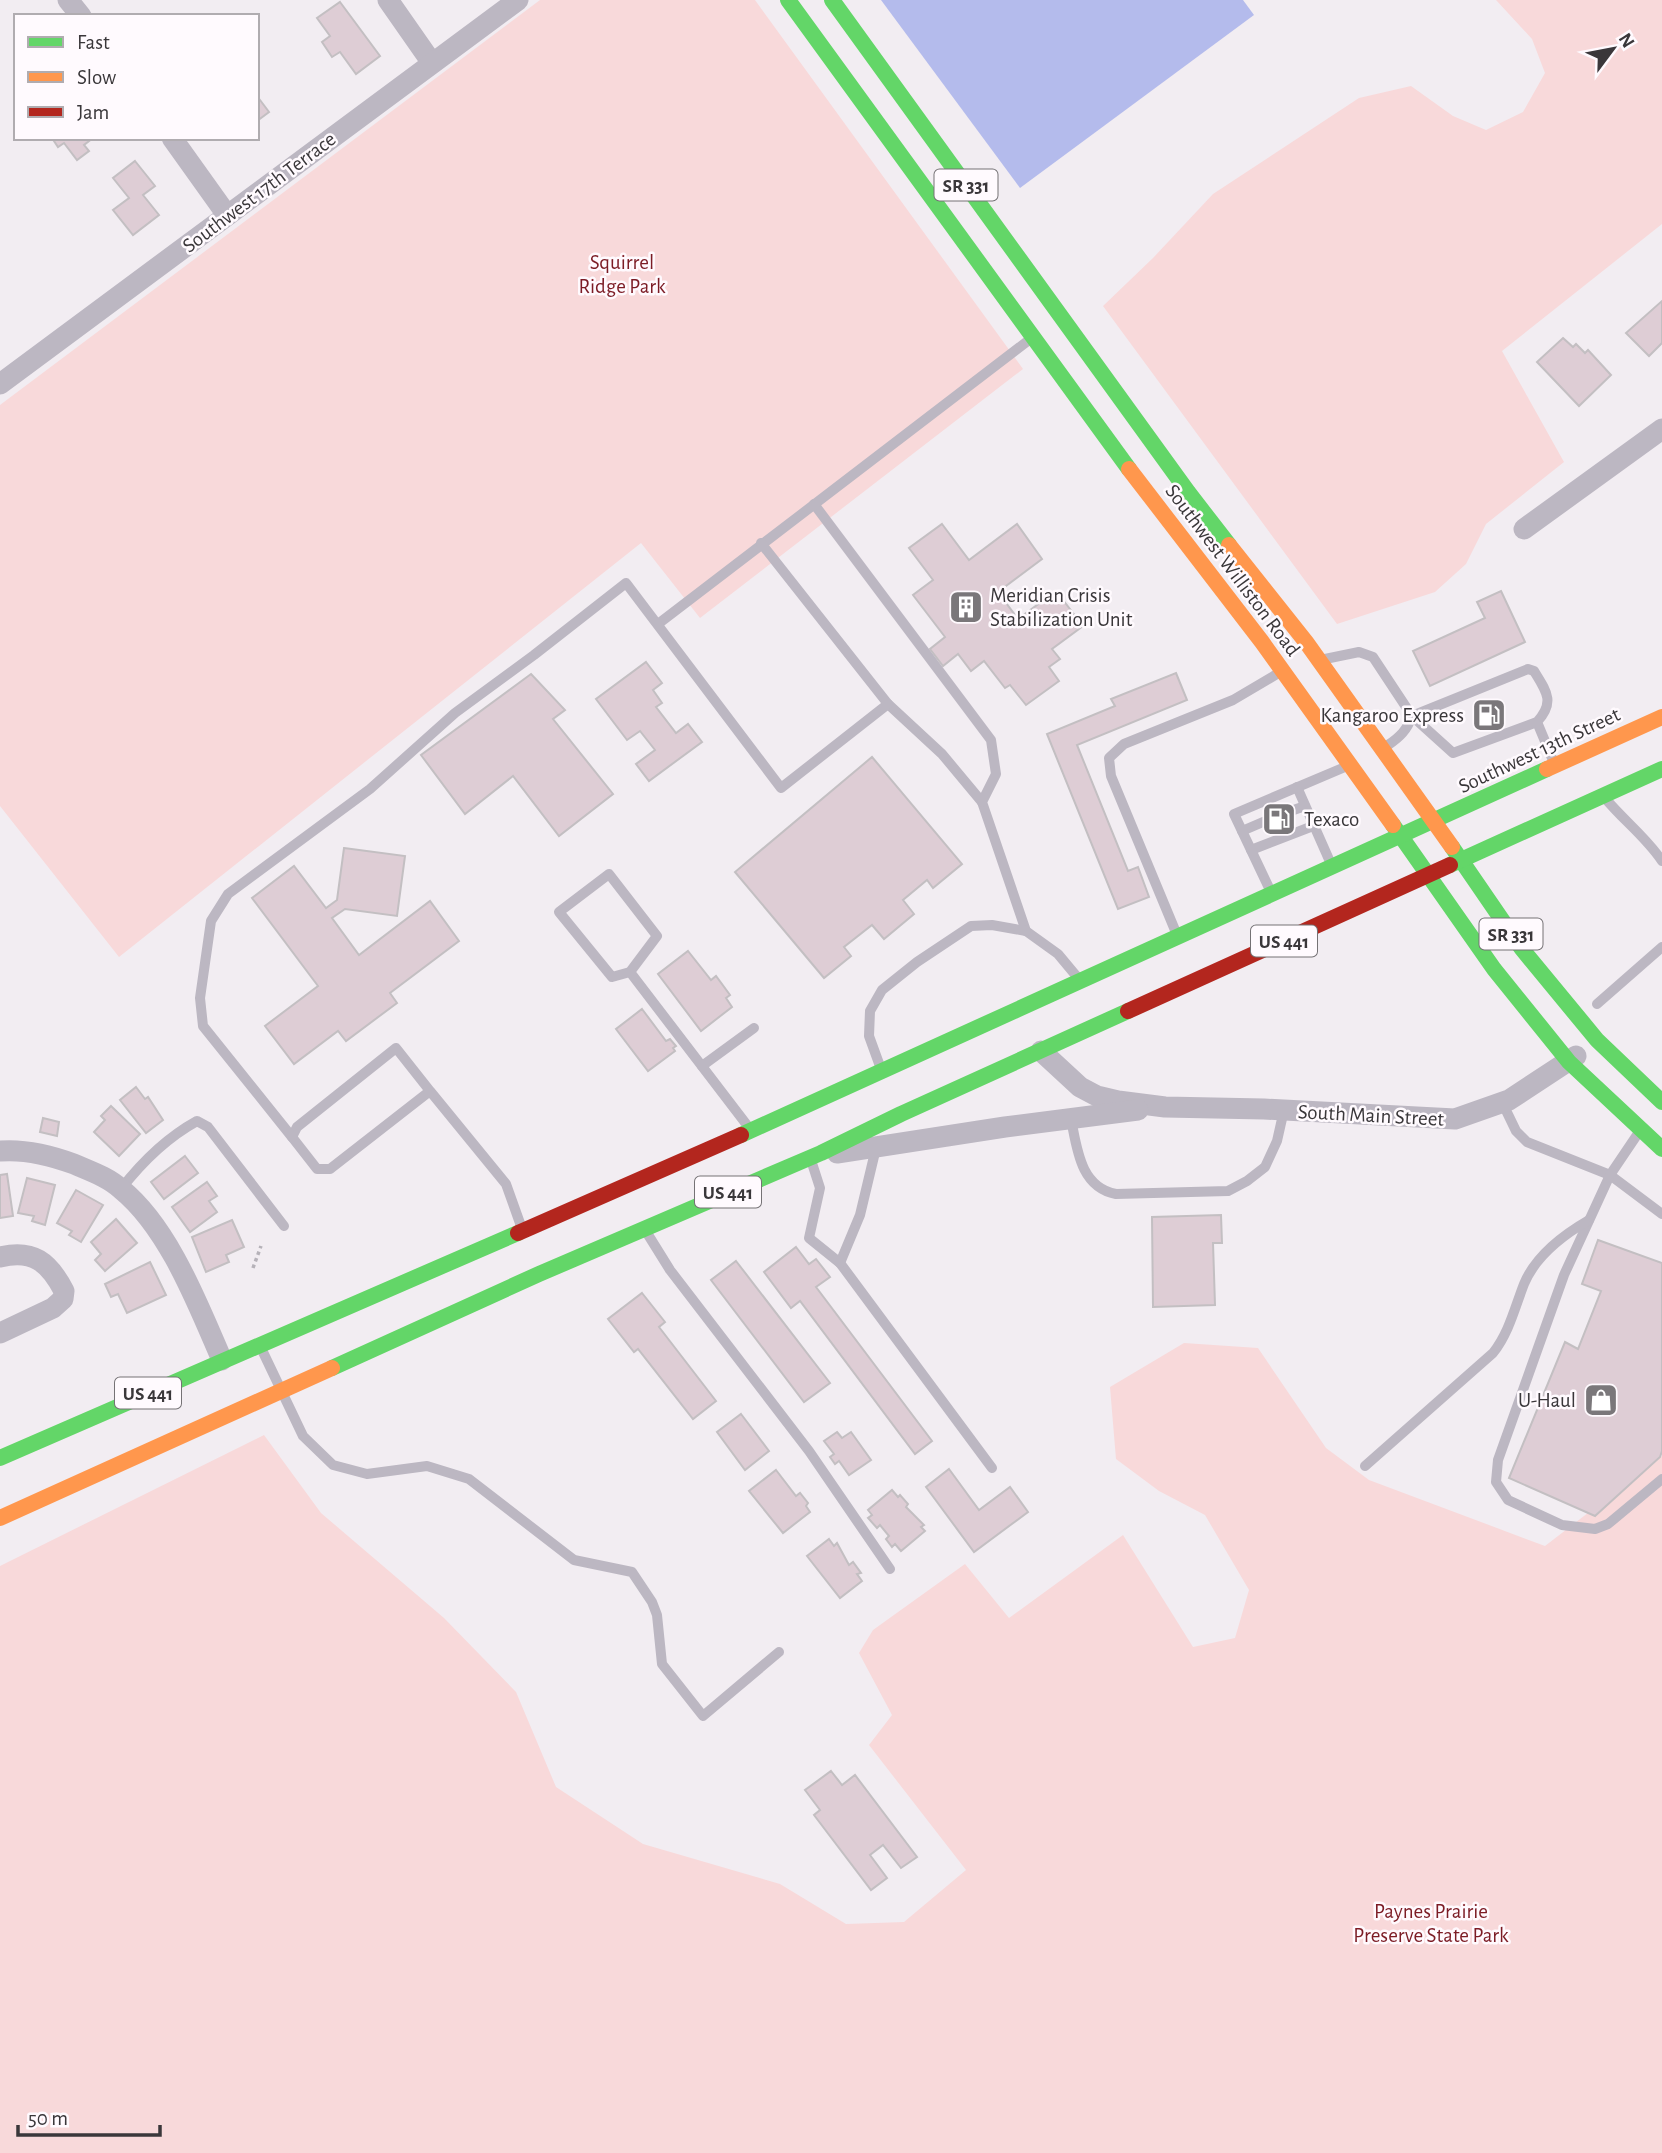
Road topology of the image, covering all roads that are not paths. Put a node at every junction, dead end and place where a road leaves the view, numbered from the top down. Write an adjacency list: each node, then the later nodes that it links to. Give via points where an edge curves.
1 (68, 0): 6 (street)
2 (388, 0): 7 (street)
3 (518, 0): 7 (street, Southwest 17th Terrace)
4 (788, 0): 10 (main road, Southwest Williston Road / SR 331)
5 (832, 0): 10 (main road, Southwest Williston Road / SR 331)
6 (79, 14)
7 (432, 63): 9 (street, Southwest 17th Terrace)
8 (173, 140): 9 (street)
9 (228, 215): 11 (street, Southwest 17th Terrace)
10 (1047, 326): 13 (lane); 17 (main road, Southwest Williston Road / SR 331, via 1188,492); 18 (main road, Southwest Williston Road / SR 331, via 1165,518)
11 (0, 384)
12 (1662, 429): 14 (street)
13 (814, 504): 15 (lane); 29 (lane, via 991,740 996,774)
14 (1524, 529)
15 (761, 543): 16 (lane); 19 (lane)
16 (658, 624): 19 (lane, via 781,788); 66 (lane, via 626,583 455,713 370,789 228,894 211,921 201,998 203,1026)
17 (1319, 661): 20 (lane, via 1359,652 1373,657); 23 (main road, Southwest Williston Road / SR 331)
18 (1283, 670): 24 (main road, Southwest Williston Road / SR 331); 44 (lane, via 1233,700 1124,744 1109,758 1111,776)
19 (888, 704): 29 (lane, via 942,754)
20 (1412, 716): 22 (lane, via 1453,753); 22 (lane, via 1528,669 1534,671 1548,699 1547,711); 23 (lane, via 1399,738)
21 (1662, 717): 25 (main road, Southwest 13th Street / US 441)
22 (1537, 722): 25 (lane)
23 (1383, 749): 33 (main road, Southwest Williston Road / SR 331)
24 (1351, 765): 27 (lane); 36 (main road, Southwest Williston Road / SR 331)
25 (1555, 766): 33 (main road, Southwest 13th Street / US 441)
26 (1662, 769): 28 (main road, US 441)
27 (1297, 787): 30 (lane); 35 (lane, via 1234,814)
28 (1604, 796): 38 (lane); 39 (main road, US 441)
29 (982, 802): 43 (lane)
30 (1305, 806): 31 (lane); 34 (lane)
31 (1285, 813)
32 (1270, 819): 35 (lane)
33 (1434, 821): 36 (main road, US 441); 39 (main road, Southwest Williston Road / SR 331)
34 (1313, 826): 37 (lane); 40 (lane)
35 (1242, 831): 37 (lane)
36 (1401, 836): 40 (main road, US 441); 41 (main road, Southwest Williston Road / SR 331)
37 (1251, 850): 42 (lane)
38 (1662, 860)
39 (1461, 861): 41 (main road, US 441); 50 (main road, Southwest Williston Road / SR 331, via 1522,949)
40 (1332, 867): 42 (main road, US 441)
41 (1429, 876): 54 (main road, US 441); 55 (main road, Southwest Williston Road / SR 331, via 1494,969)
42 (1272, 895): 44 (main road, US 441)
43 (1026, 931): 47 (lane, via 1058,954); 57 (lane, via 971,926 882,990 870,1011 869,1036)
44 (1178, 938): 47 (main road, US 441)
45 (1662, 947): 48 (lane)
46 (630, 972): 46 (lane, via 612,977 559,912 609,874 657,936); 56 (lane)
47 (1082, 982): 53 (main road, US 441)
48 (1597, 1004)
49 (754, 1028): 56 (lane)
50 (1597, 1040): 55 (street, South Main Street); 60 (main road, Southwest Williston Road / SR 331)
51 (986, 1041): 53 (main road)
52 (1013, 1043): 54 (main road)
53 (938, 1047): 57 (main road, US 441)
54 (1041, 1051): 61 (street, South Main Street, via 1080,1087 1097,1096); 70 (main road, US 441, via 898,1108)
55 (1569, 1062): 59 (street, South Main Street); 64 (main road, Southwest Williston Road / SR 331)
56 (702, 1066): 65 (lane)
57 (885, 1077): 65 (main road, US 441)
58 (430, 1091): 66 (lane, via 330,1169 317,1169); 66 (lane, via 396,1048 297,1127); 77 (lane, via 506,1184)
59 (1502, 1102): 62 (street, South Main Street, via 1455,1119); 71 (lane, via 1527,1142)
60 (1662, 1102)
61 (1165, 1107): 62 (street, South Main Street); 63 (street, South Main Street)
62 (1284, 1110): 63 (lane, via 1265,1167 1228,1191 1107,1193 1092,1182 1080,1162)
63 (1071, 1119): 67 (street, South Main Street)
64 (1640, 1130): 68 (main road, Southwest Williston Road / SR 331); 71 (lane)
65 (752, 1131): 77 (main road, US 441)
66 (292, 1137)
67 (876, 1148): 70 (street, South Main Street); 79 (lane, via 860,1215)
68 (1662, 1149)
69 (0, 1152): 72 (street, via 56,1157)
70 (815, 1155): 76 (main road, US 441); 79 (lane, via 820,1188 809,1238)
71 (1610, 1175): 73 (lane); 74 (lane)
72 (121, 1189): 75 (lane, via 156,1152 197,1121 208,1127); 82 (street, via 144,1213 190,1287)
73 (1662, 1214)
74 (1589, 1220): 85 (lane, via 1569,1231 1538,1260 1493,1353); 87 (lane, via 1564,1275 1498,1460 1496,1482 1508,1500 1562,1525 1595,1529 1608,1524)
75 (284, 1226)
76 (644, 1227): 83 (main road, US 441, via 537,1268); 89 (lane, via 670,1270 809,1451)
77 (525, 1237): 81 (main road, US 441)
78 (0, 1257): 80 (street, via 12,1254 38,1259 49,1266 64,1291 63,1299 53,1307)
79 (840, 1263): 86 (lane)
80 (0, 1333)
81 (260, 1344): 82 (main road, US 441); 83 (lane)
82 (225, 1366): 84 (main road, US 441)
83 (282, 1390): 88 (main road, US 441, via 241,1402); 90 (lane, via 303,1436 333,1465 367,1474 426,1466 469,1479 574,1560 632,1572 657,1615 662,1664 703,1716)
84 (0, 1458)
85 (1365, 1466)
86 (992, 1468)
87 (1662, 1479)
88 (0, 1518)
89 (890, 1569)
90 (779, 1652)

